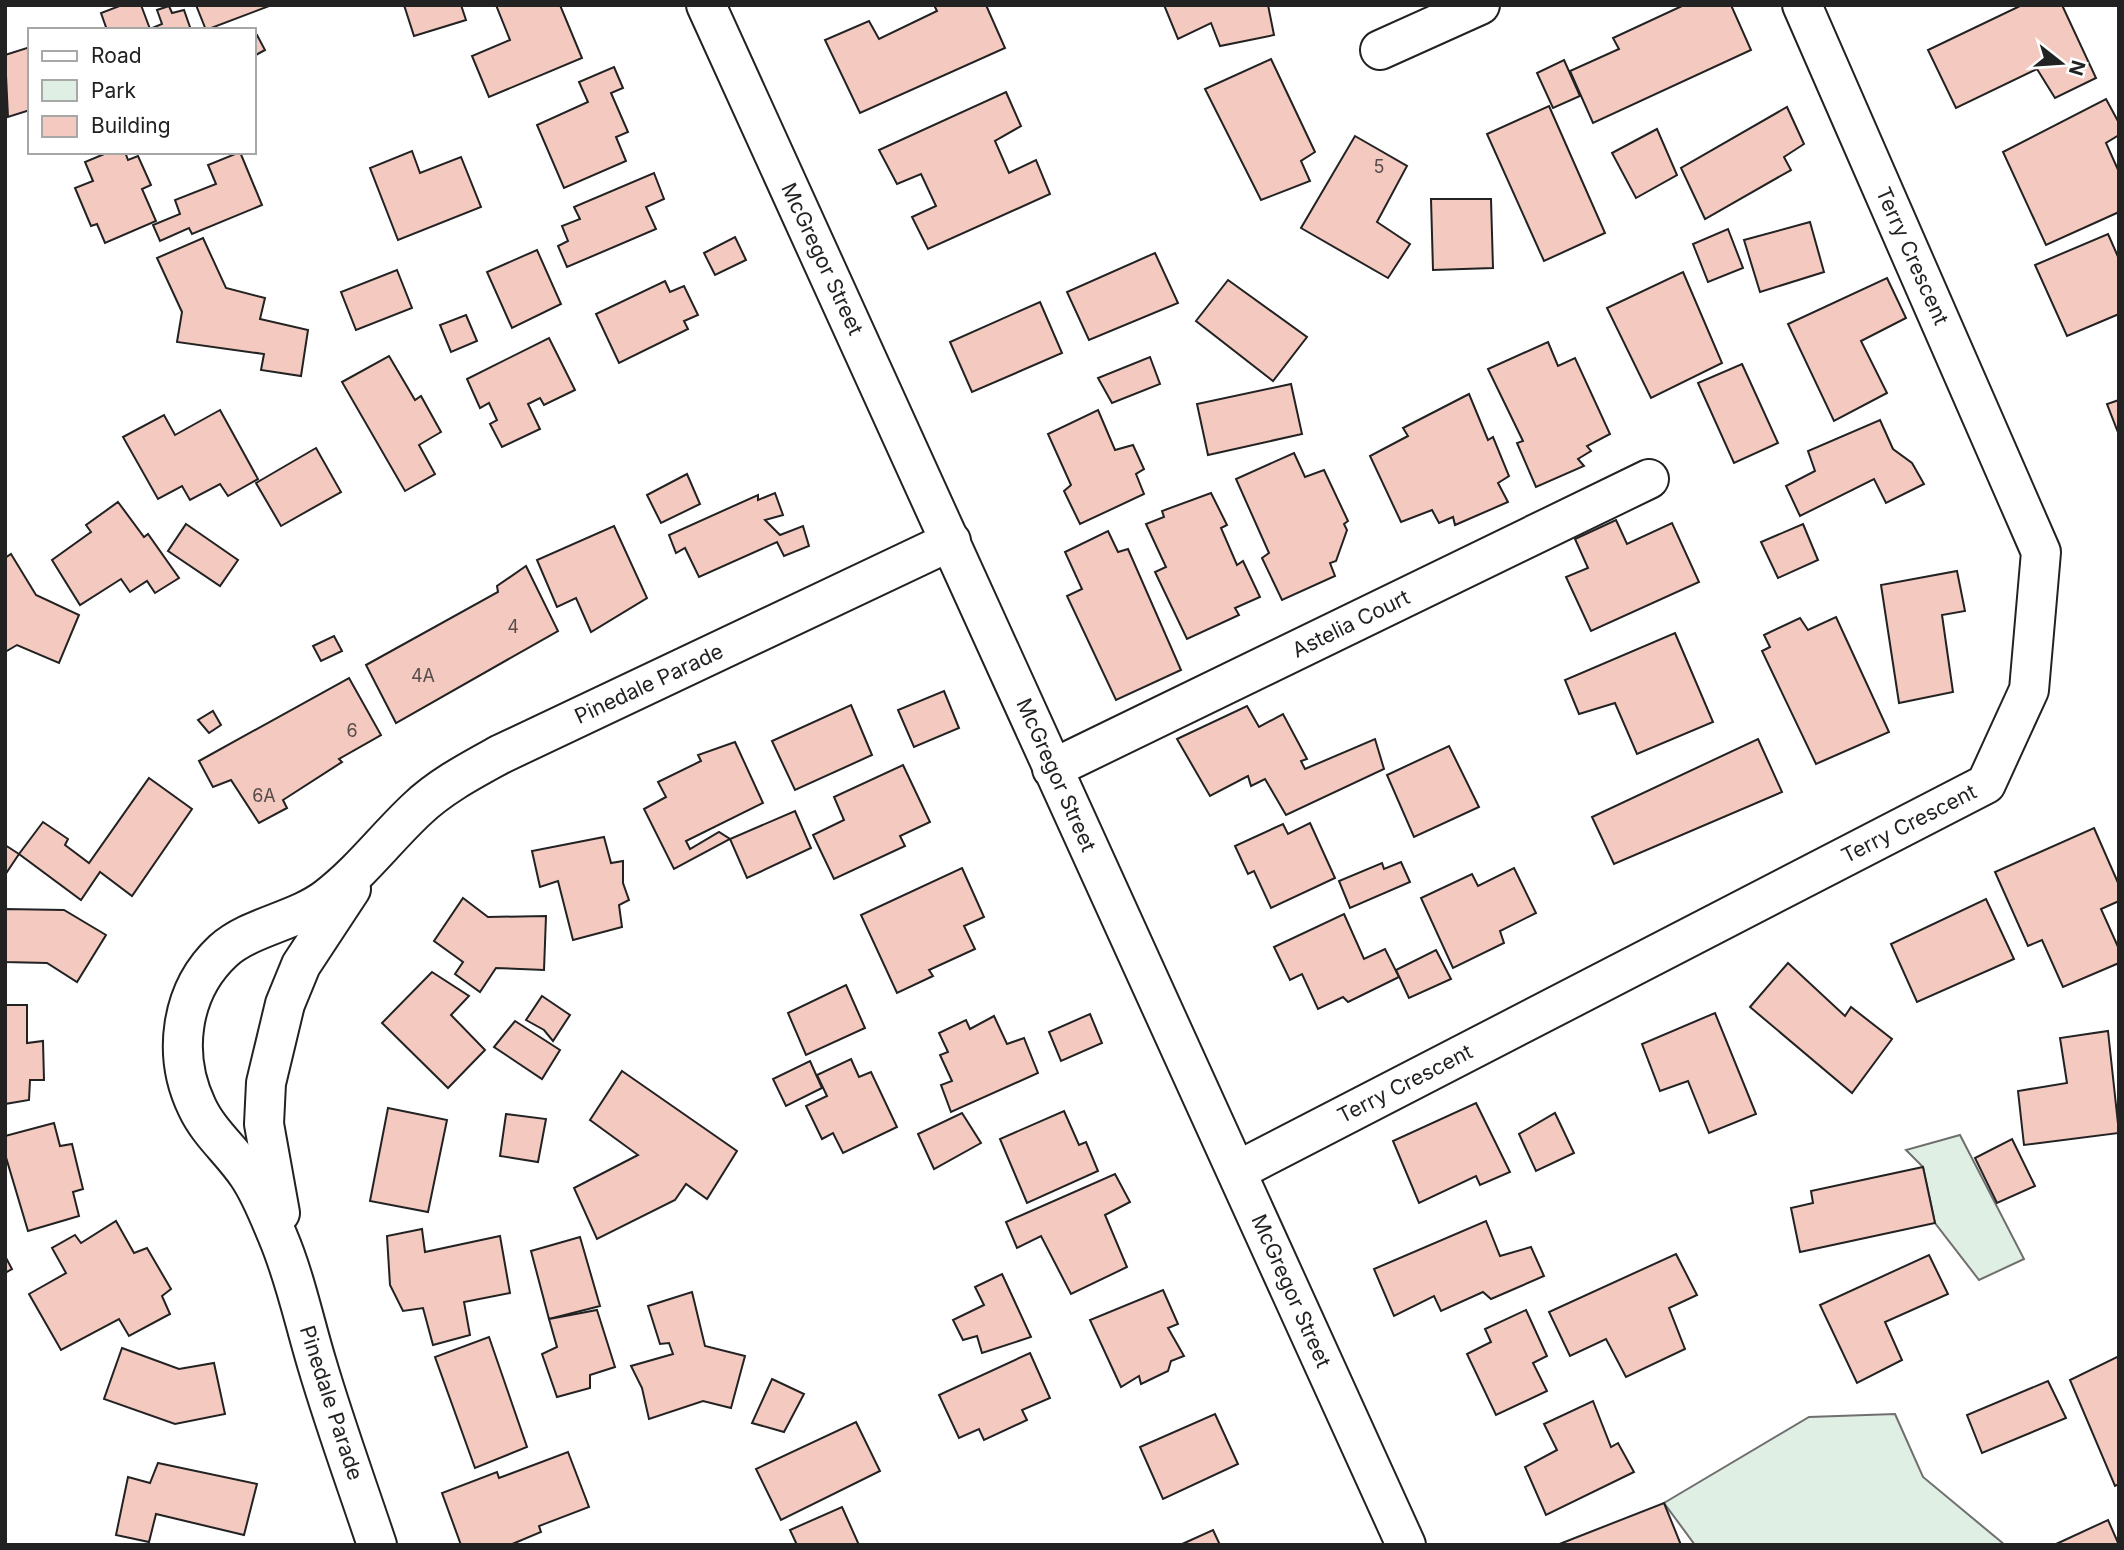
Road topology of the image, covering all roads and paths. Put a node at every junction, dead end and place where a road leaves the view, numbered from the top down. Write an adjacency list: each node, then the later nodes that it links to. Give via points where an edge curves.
1 (706, 5): 6 (street, McGregor Street)
2 (1480, 5): 4 (street)
3 (1802, 5): 9 (street, Terry Crescent, via 2041,552 2029,690 1986,784)
4 (1380, 50)
5 (1649, 479): 7 (street, Astelia Court)
6 (951, 541): 7 (street, McGregor Street); 8 (street, Pinedale Parade, via 455,779 419,807)
7 (1052, 769): 9 (street, McGregor Street)
8 (369, 860): 10 (street, Pinedale Parade, via 301,965 285,1004 265,1083 264,1124); 10 (street, Pinedale Parade, via 324,901 224,950 203,974 183,1028 187,1082 197,1108 249,1176)
9 (1237, 1171): 12 (street, McGregor Street)
10 (288, 1259): 11 (street, Pinedale Parade, via 328,1402)
11 (377, 1545)
12 (1406, 1545)

